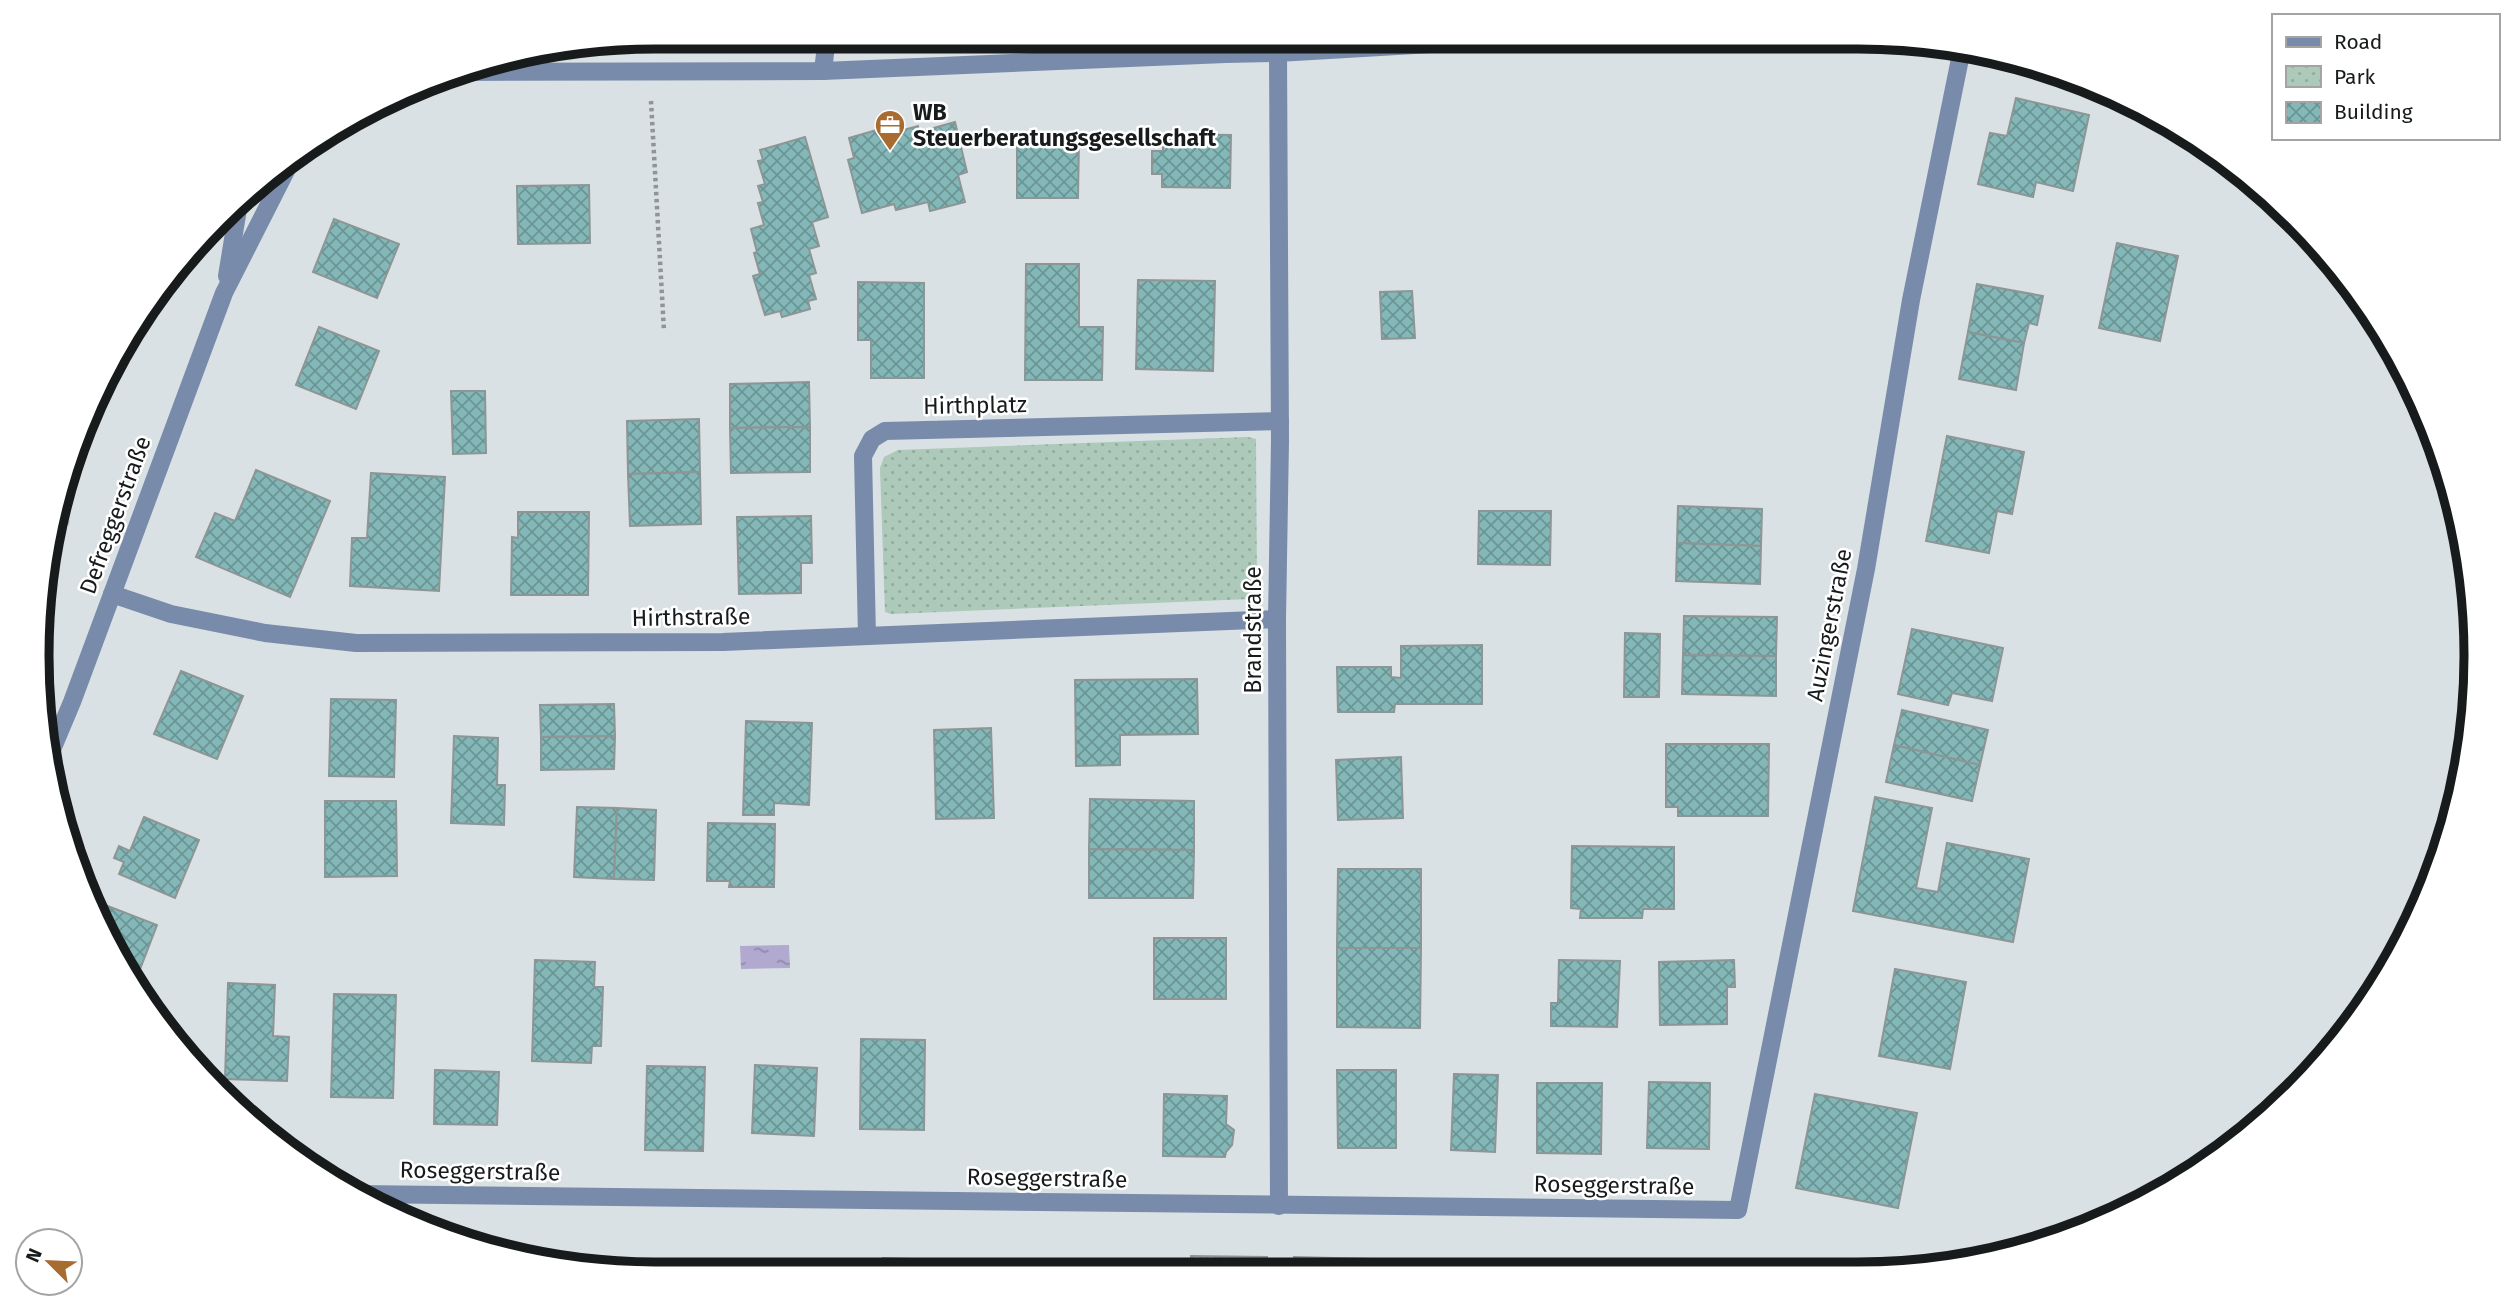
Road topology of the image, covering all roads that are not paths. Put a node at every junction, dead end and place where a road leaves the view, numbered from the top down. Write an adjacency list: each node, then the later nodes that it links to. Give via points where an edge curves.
1 (826, 49): 5 (street)
2 (1292, 49): 3 (street)
3 (1278, 53): 5 (street); 10 (street, Brandstraße)
4 (1960, 58): 17 (street, Auzingerstraße, via 1912,300 1866,569)
5 (823, 71): 6 (street)
6 (483, 74)
7 (283, 177): 9 (street, Defreggerstraße)
8 (236, 218): 9 (street, Defreggerstraße)
9 (224, 293): 11 (street, Defreggerstraße)
10 (1280, 421): 12 (street, Brandstraße); 13 (street, Hirthplatz, via 885,431 872,439 863,456)
11 (112, 594): 13 (street, Hirthstraße, via 171,614 252,631 356,643 723,642); 14 (street, Defreggerstraße)
12 (1277, 619): 13 (street, Hirthstraße); 16 (street, Brandstraße)
13 (867, 636)
14 (55, 741)
15 (378, 1194): 16 (street, Roseggerstraße)
16 (1279, 1206): 17 (street, Roseggerstraße)
17 (1738, 1210)

